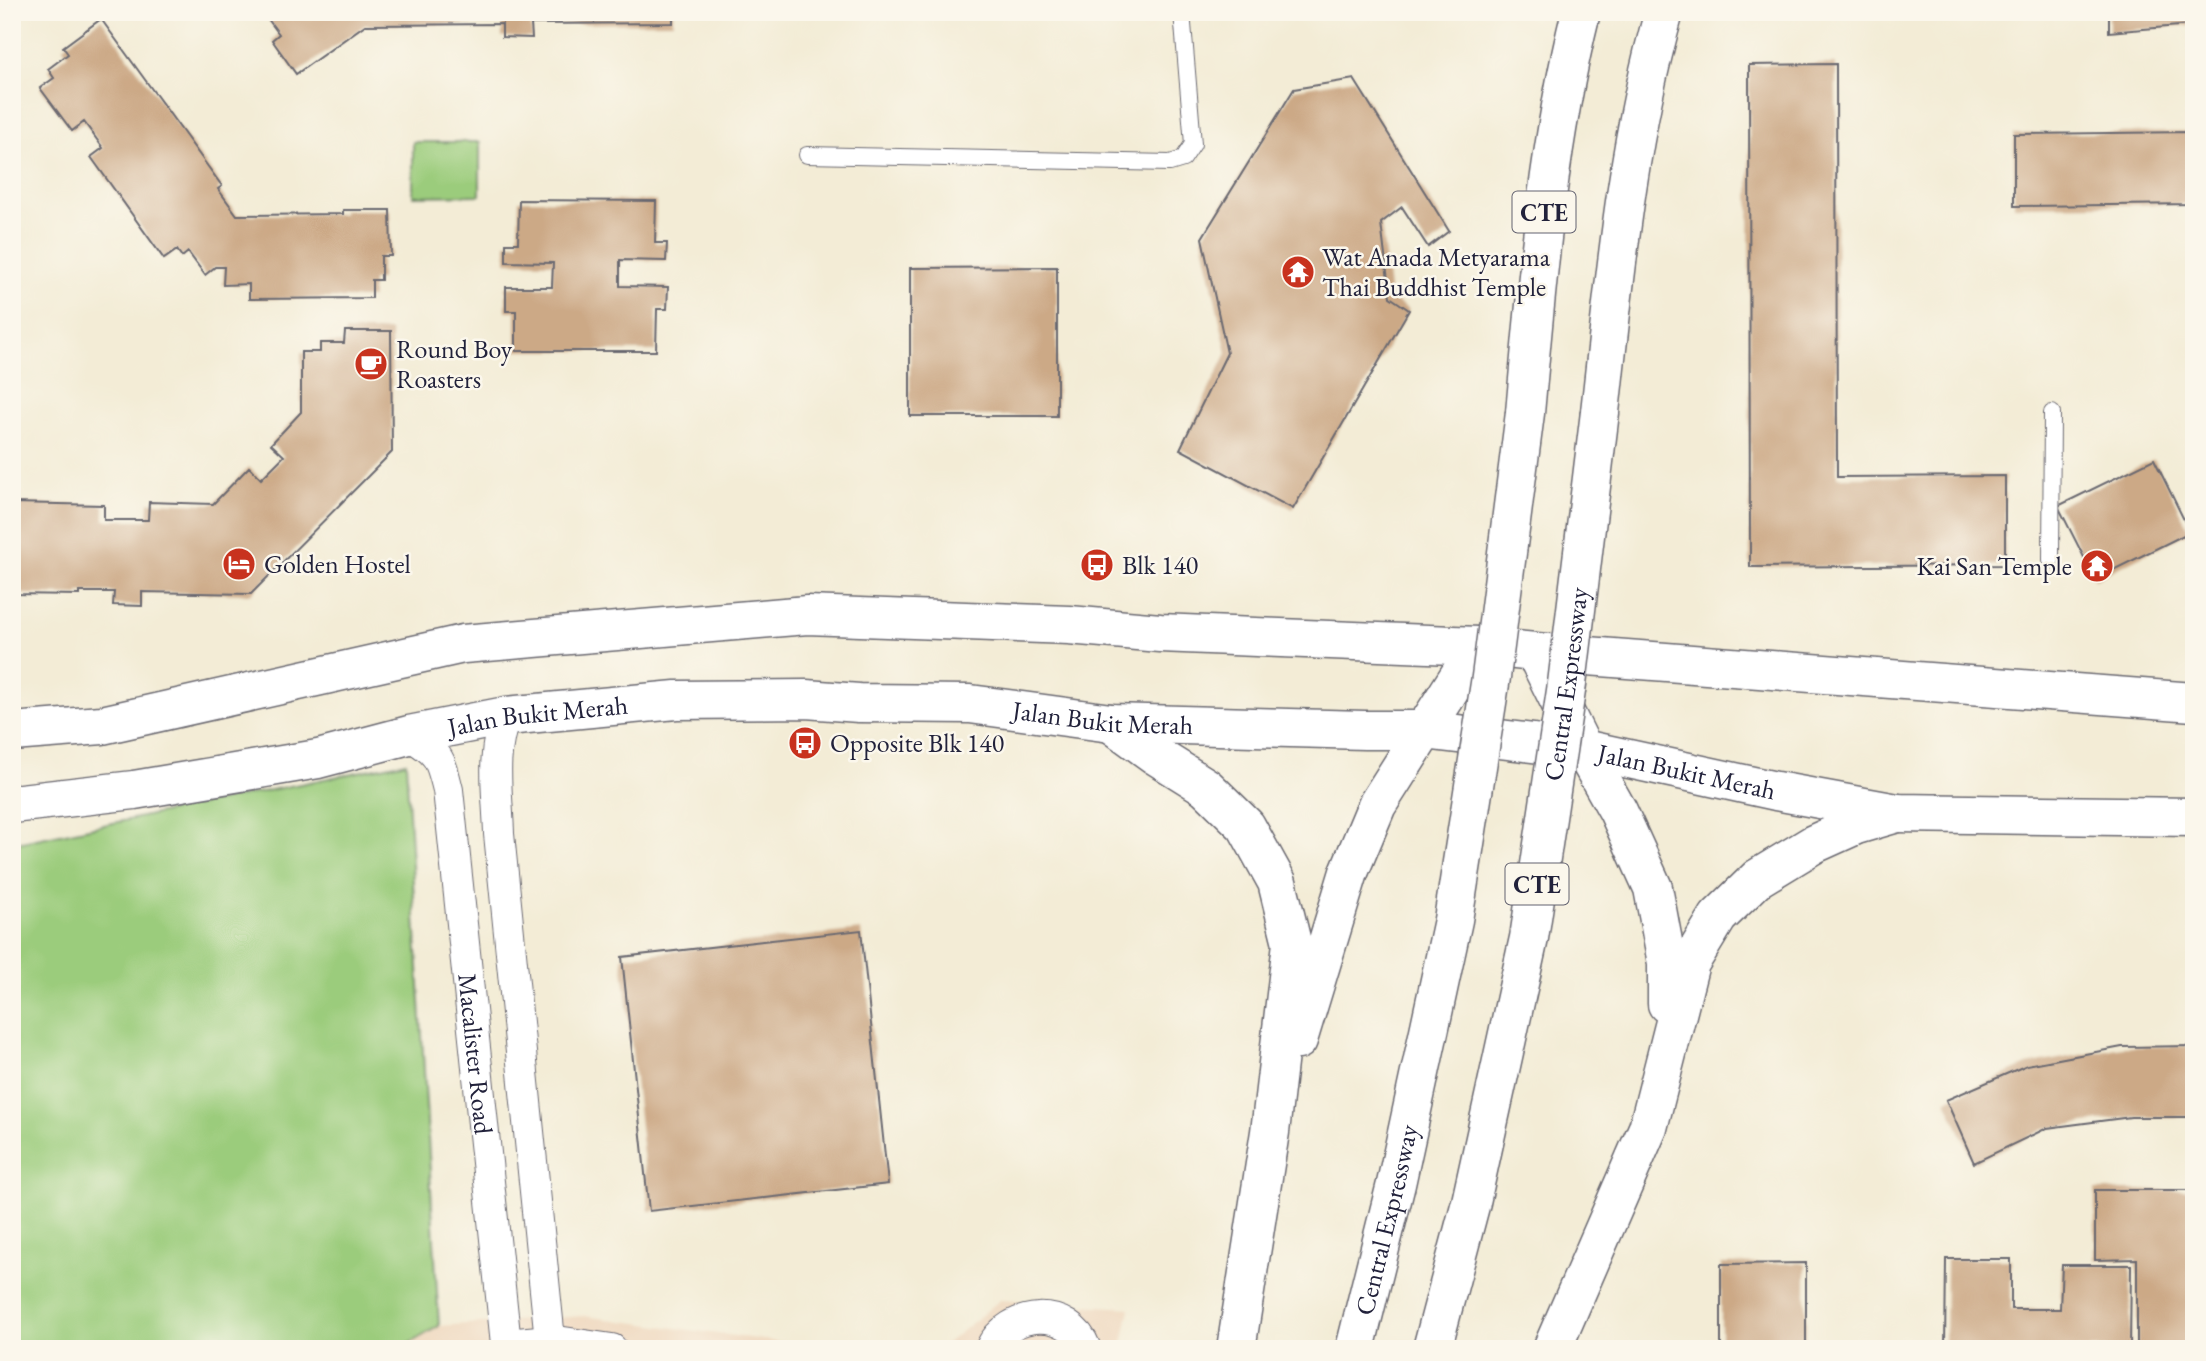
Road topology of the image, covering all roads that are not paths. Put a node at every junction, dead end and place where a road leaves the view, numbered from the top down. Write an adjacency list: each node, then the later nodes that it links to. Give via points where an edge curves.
1 (1182, 12): 4 (lane, via 1193,144 1183,159 1171,163)
2 (1581, 12): 26 (main road, Central Expressway / CTE, bridge, via 1544,215 1525,413 1491,677 1453,920)
3 (1664, 12): 27 (main road, Central Expressway / CTE, bridge, via 1651,58 1621,230 1567,684 1529,938 1471,1202)
4 (807, 155)
5 (2052, 413): 6 (lane)
6 (2051, 560)
7 (1478, 646): 8 (main road); 12 (main road); 13 (main road, via 807,615 463,644 102,725)
8 (1535, 652): 9 (main road); 15 (main road)
9 (2194, 702)
10 (506, 716): 11 (main road, Jalan Bukit Merah, via 676,700 806,699 970,704); 14 (main road, Jalan Bukit Merah); 21 (street, Macalister Road, via 496,751 499,834)
11 (1111, 723): 12 (main road, Jalan Bukit Merah); 20 (main road, via 1206,787 1246,826 1277,882 1292,943)
12 (1424, 730): 15 (main road, Jalan Bukit Merah); 20 (main road, via 1377,805 1349,872)
13 (12, 732)
14 (409, 735): 16 (main road, Jalan Bukit Merah, via 305,761 134,790); 21 (street, Macalister Road, via 437,756 448,790 506,1344)
15 (1583, 749): 17 (main road, Jalan Bukit Merah); 19 (main road, via 1653,888 1667,963)
16 (12, 804)
17 (1897, 813): 18 (main road, Jalan Bukit Merah); 19 (main road, via 1814,844 1758,878 1718,917 1690,963)
18 (2194, 817)
19 (1668, 1048): 28 (main road, via 1648,1128)
20 (1270, 1132): 25 (main road)
21 (550, 1340): 23 (street, Macalister Road)
22 (988, 1346): 24 (street, via 1016,1321 1035,1317 1070,1327)
23 (612, 1349)
24 (1086, 1349)
25 (1236, 1349)
26 (1355, 1349)
27 (1432, 1349)
28 (1552, 1349)

